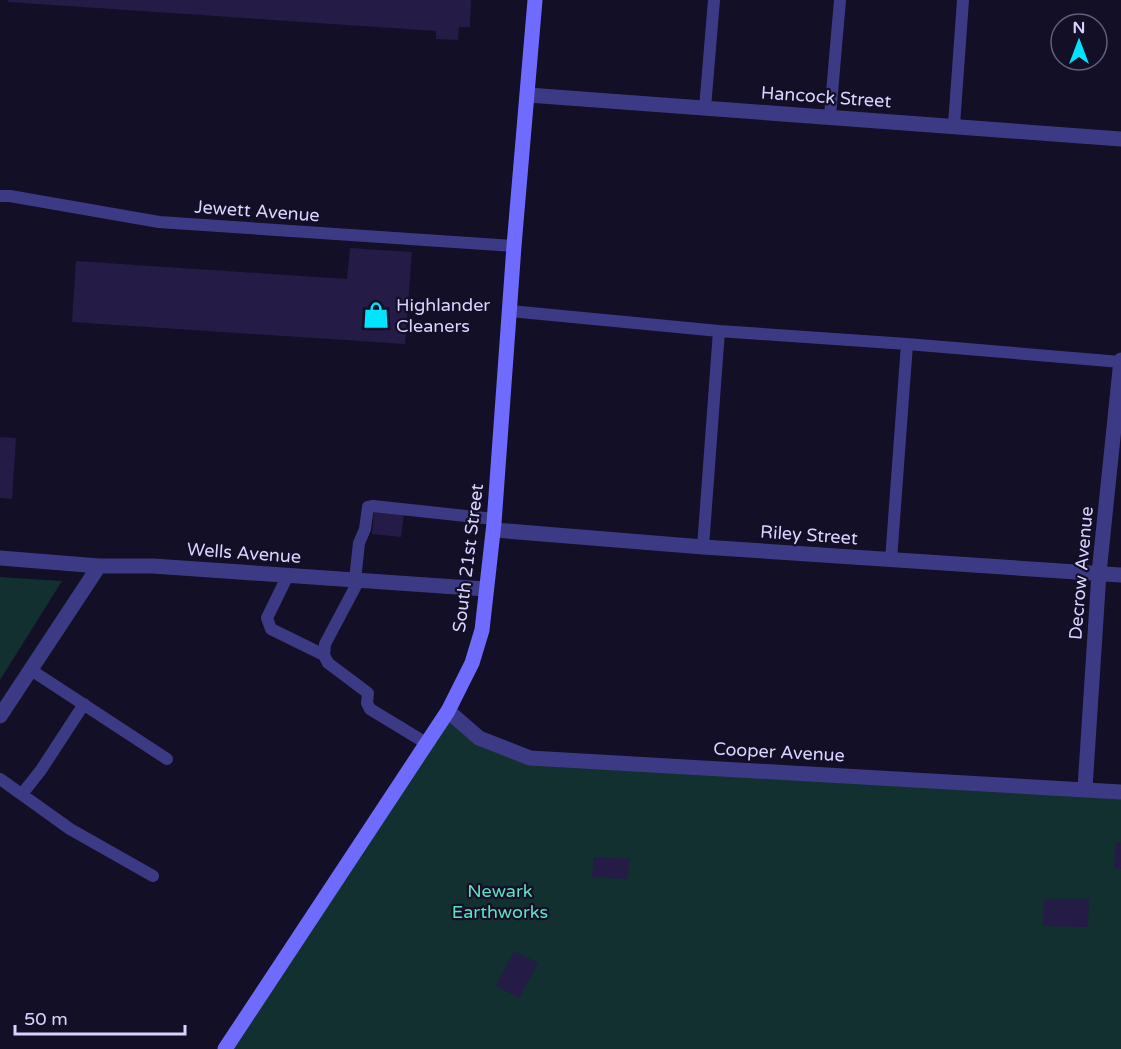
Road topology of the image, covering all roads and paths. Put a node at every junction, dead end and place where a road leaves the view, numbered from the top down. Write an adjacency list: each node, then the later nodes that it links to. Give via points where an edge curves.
1 (535, 0): 5 (main road, South 21st Street)
2 (714, 0): 6 (lane)
3 (840, 0): 7 (lane)
4 (963, 0): 8 (lane)
5 (528, 95): 6 (street, Hancock Street); 11 (main road, South 21st Street)
6 (705, 108): 7 (street, Hancock Street)
7 (830, 116): 8 (street, Hancock Street)
8 (954, 125): 9 (street, Hancock Street)
9 (1121, 138)
10 (0, 196): 11 (lane, Jewett Avenue, via 159,222)
11 (514, 246): 12 (main road, South 21st Street)
12 (510, 311): 13 (lane); 16 (main road, South 21st Street)
13 (718, 331): 14 (lane); 17 (lane)
14 (907, 344): 15 (lane); 19 (lane)
15 (1121, 361): 21 (street, Decrow Avenue)
16 (494, 525): 17 (street, Riley Street); 24 (lane, via 368,507 358,543); 25 (main road, South 21st Street)
17 (703, 547): 19 (street, Riley Street)
18 (0, 558): 20 (street, Wells Avenue)
19 (891, 560): 21 (street, Riley Street)
20 (99, 566): 22 (street, Wells Avenue); 27 (street)
21 (1099, 573): 23 (street, Riley Street); 34 (street, Decrow Avenue)
22 (288, 575): 24 (street, Wells Avenue); 26 (lane, via 267,618 268,624)
23 (1121, 575)
24 (357, 580): 25 (street, Wells Avenue); 26 (lane)
25 (485, 589): 29 (main road, South 21st Street, via 482,630 472,663)
26 (324, 655): 31 (lane, via 328,663 368,693 370,709)
27 (31, 670): 28 (lane); 30 (street)
28 (84, 704): 32 (lane); 36 (lane)
29 (448, 711): 31 (main road, South 21st Street); 34 (street, Cooper Avenue, via 478,738 530,758)
30 (0, 716)
31 (426, 743): 38 (main road, South 21st Street)
32 (168, 759)
33 (0, 779): 36 (lane)
34 (1085, 788): 35 (street, Cooper Avenue)
35 (1121, 792)
36 (22, 795): 37 (lane, via 70,829)
37 (153, 876)
38 (225, 1049)

